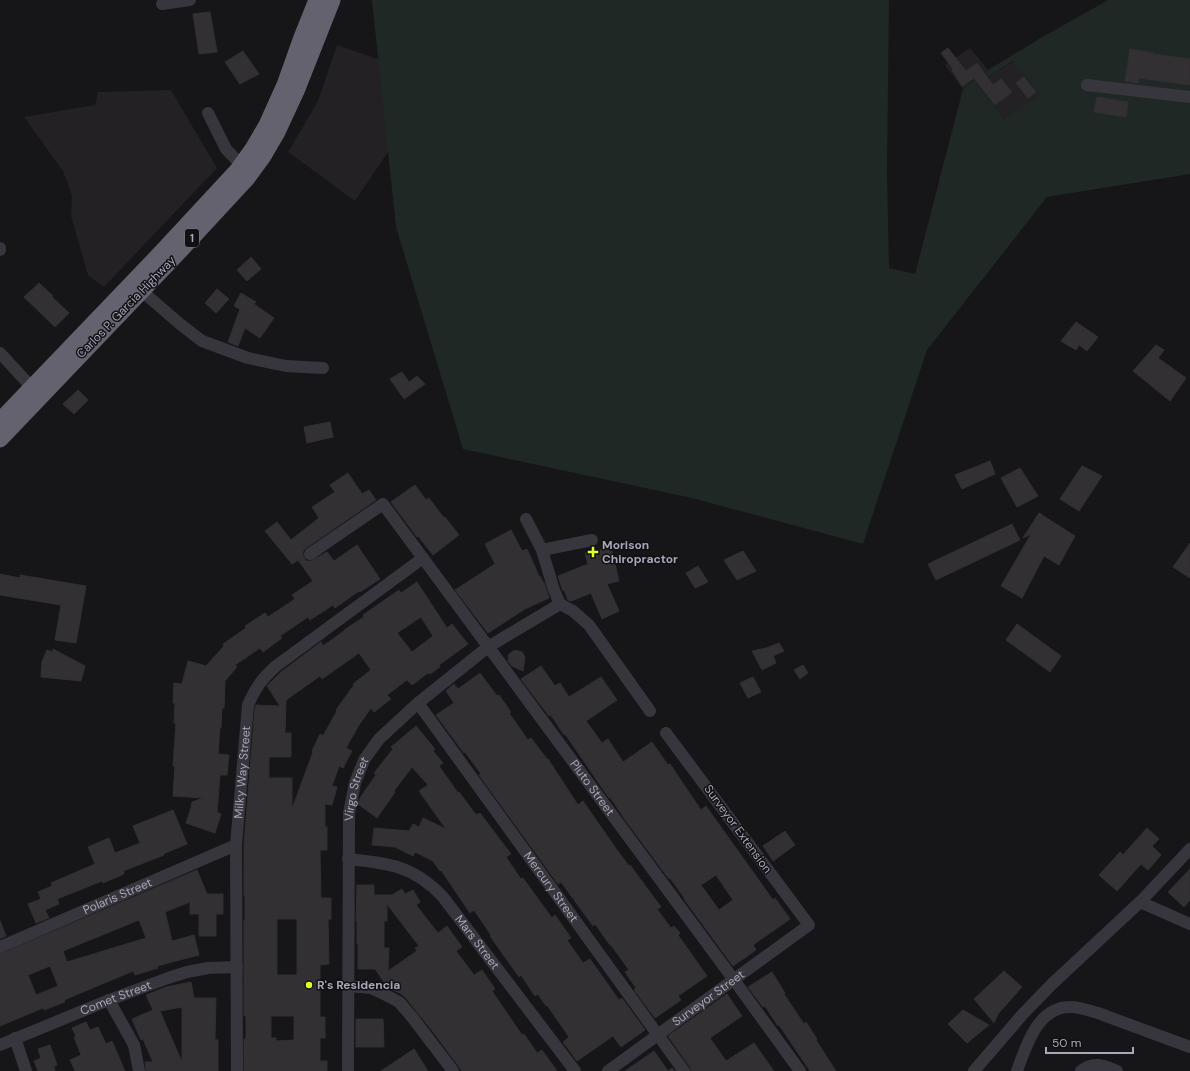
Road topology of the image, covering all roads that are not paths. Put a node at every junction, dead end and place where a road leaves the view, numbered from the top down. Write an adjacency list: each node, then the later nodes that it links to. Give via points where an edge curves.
1 (190, 0): 4 (street)
2 (317, 0): 8 (highway, Carlos P. Garcia Highway / 1, via 267,125)
3 (332, 0): 9 (highway, Carlos P. Garcia Highway / 1, via 296,91 263,156 227,201)
4 (162, 4)
5 (1087, 86): 6 (street)
6 (1190, 97)
7 (208, 113): 8 (street, via 226,149)
8 (241, 165): 9 (highway, Carlos P. Garcia Highway / 1)
9 (137, 287): 11 (street, via 202,341 248,358 286,366); 12 (highway, Carlos P. Garcia Highway / 1)
10 (0, 353): 12 (street)
11 (323, 368)
12 (36, 392): 13 (highway, Carlos P. Garcia Highway / 1); 14 (highway, Carlos P. Garcia Highway / 1)
13 (0, 421)
14 (0, 439)
15 (526, 519): 17 (street)
16 (592, 540): 17 (street)
17 (542, 550): 20 (street)
18 (310, 554): 19 (street, Pluto Street, via 383,504)
19 (423, 558): 21 (street, Pluto Street); 25 (street, Milky Way Street, via 276,666 255,689 248,706)
20 (560, 604): 21 (street, Virgo Street); 23 (street, via 589,625)
21 (488, 647): 22 (street, Virgo Street); 33 (street, Pluto Street)
22 (418, 703): 27 (street, Virgo Street, via 379,739 364,760 355,782 350,806); 36 (street, Mercury Street)
23 (650, 711)
24 (666, 733): 30 (street, Surveyor Extension)
25 (236, 845): 31 (street, Polaris Street); 32 (street, Milky Way Street)
26 (1190, 849): 28 (street)
27 (348, 859): 34 (street, Virgo Street); 45 (street, Mars Street, via 382,862 406,870 434,888)
28 (1140, 902): 29 (street); 49 (street, via 1052,984)
29 (1190, 924)
30 (809, 926): 33 (street, Surveyor Street)
31 (0, 947)
32 (236, 967): 35 (street, Comet Street, via 187,972); 42 (street, Milky Way Street)
33 (734, 980): 36 (street, Surveyor Street); 48 (street, Pluto Street)
34 (348, 986): 43 (street, Virgo Street); 44 (street, via 371,988 399,1002)
35 (109, 1000): 37 (street, Comet Street); 41 (street, via 134,1045)
36 (657, 1035): 46 (street, Surveyor Street); 47 (street, Mercury Street)
37 (15, 1038): 38 (street, Comet Street); 40 (street)
38 (0, 1045)
39 (1190, 1047): 50 (street, via 1098,1013 1070,1007 1048,1014 1041,1021 1024,1051)
40 (26, 1071)
41 (139, 1071)
42 (237, 1071)
43 (348, 1071)
44 (453, 1071)
45 (575, 1071)
46 (608, 1071)
47 (684, 1071)
48 (800, 1071)
49 (974, 1071)
50 (1017, 1071)
51 (1081, 1071): 52 (street, via 1092,1064)
52 (1117, 1071)

